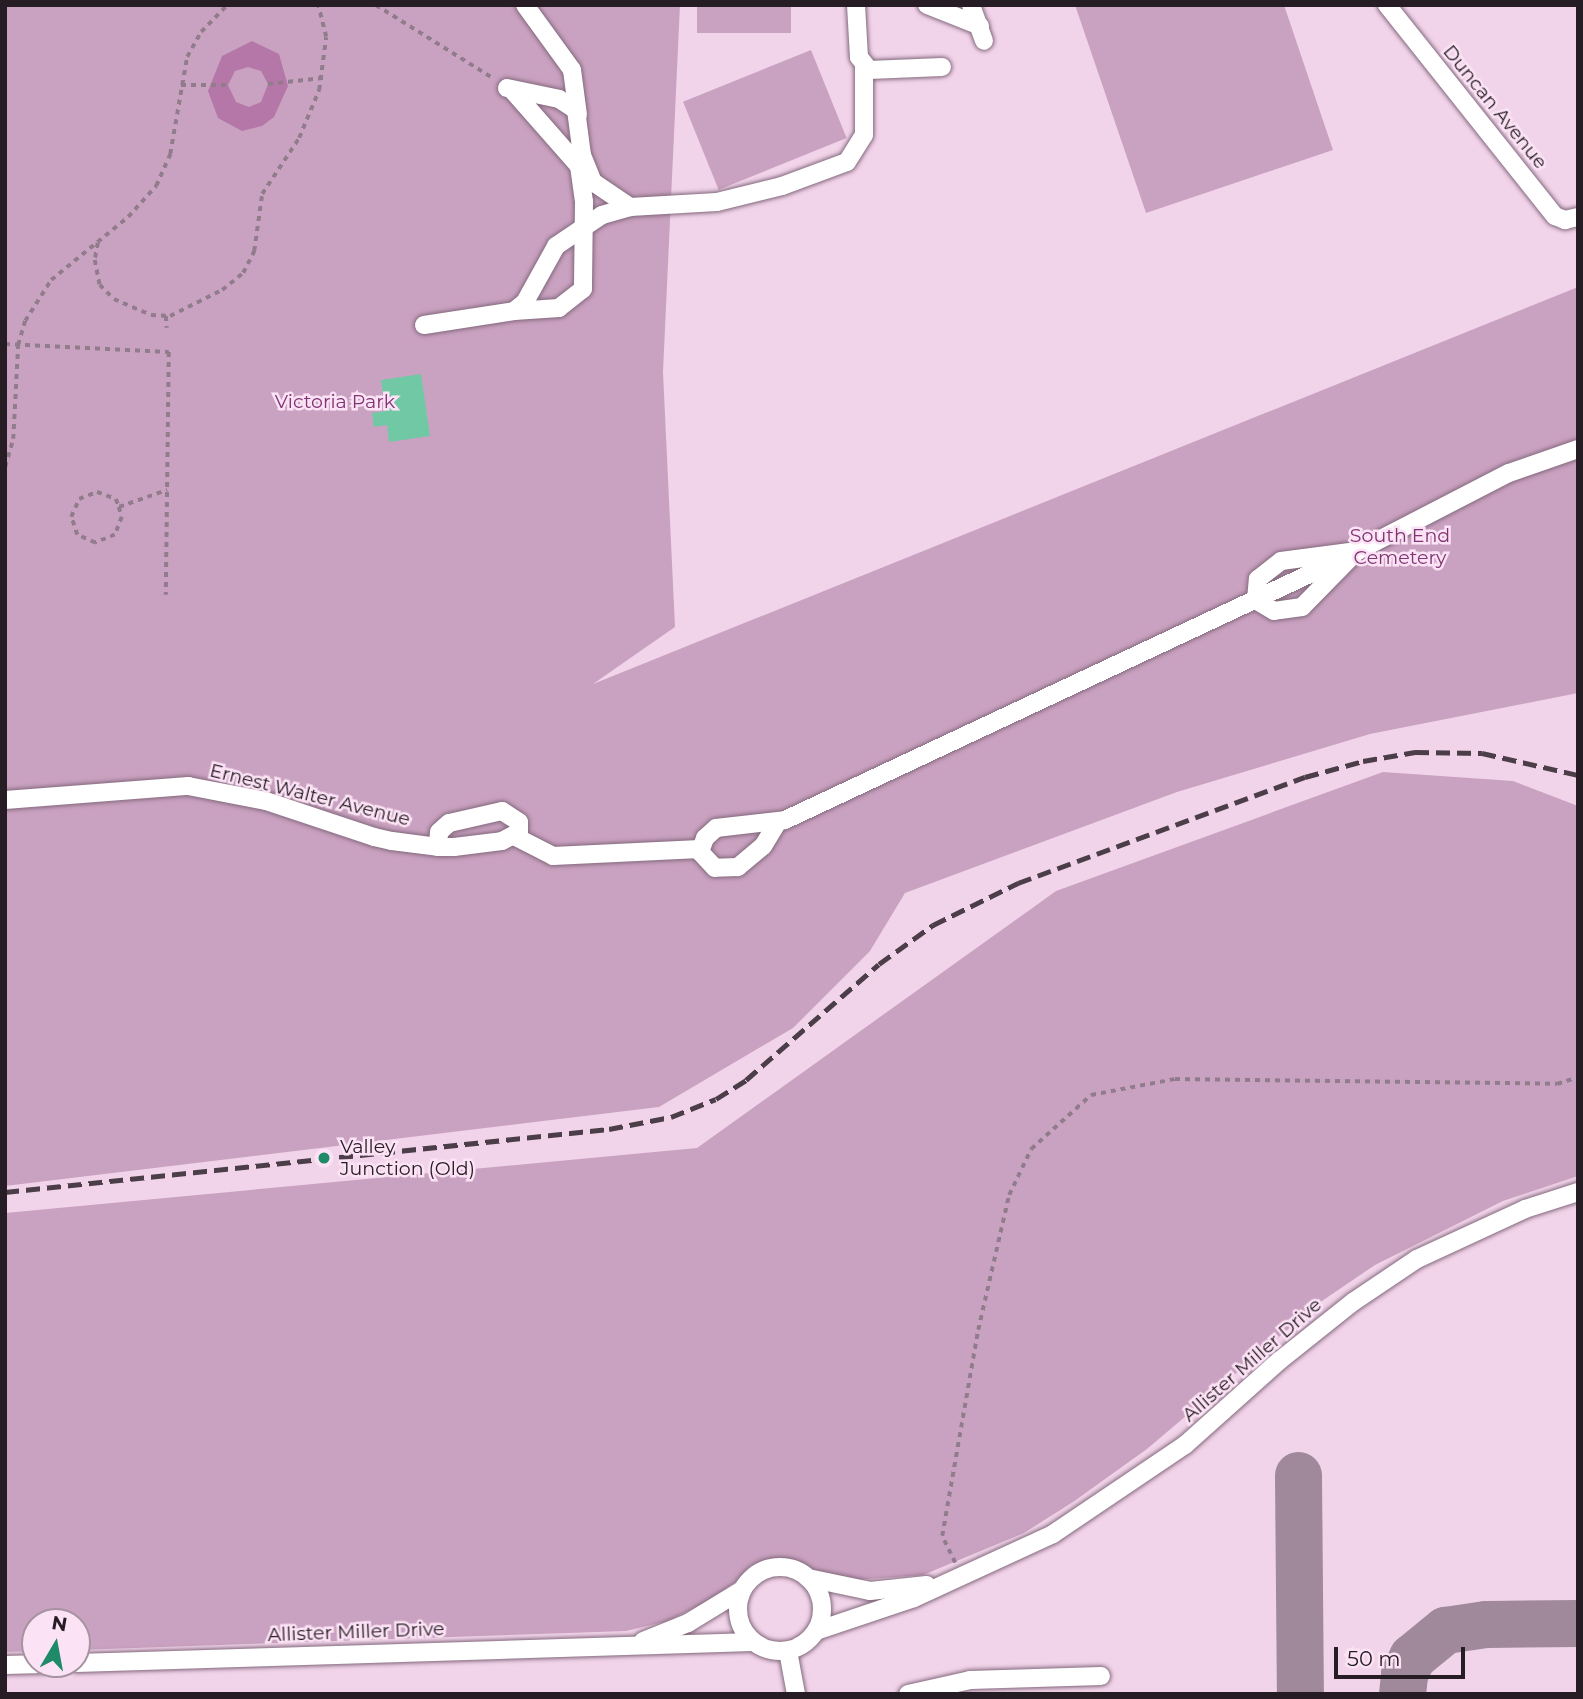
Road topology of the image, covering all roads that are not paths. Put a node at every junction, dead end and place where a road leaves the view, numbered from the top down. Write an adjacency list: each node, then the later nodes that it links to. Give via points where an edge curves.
1 (525, 5): 8 (street, via 572,70)
2 (856, 5): 6 (street, via 859,57)
3 (927, 5): 4 (street, via 982,33)
4 (971, 5)
5 (1387, 5): 10 (street, Duncan Avenue, via 1555,216 1565,220)
6 (864, 65): 7 (street, via 876,72); 9 (street, via 864,135 847,162 782,186 717,202)
7 (942, 67)
8 (578, 115): 9 (street, via 582,155 593,182); 11 (street, via 559,99 508,89 579,166)
9 (629, 206): 11 (street)
10 (1578, 217)
11 (582, 226): 12 (street, via 551,251 525,302); 12 (street, via 583,289 559,308)
12 (514, 311): 13 (street)
13 (424, 325)
14 (1578, 449): 15 (street, via 1509,473)
15 (1357, 551): 16 (street, via 1281,561 1258,579); 16 (street, via 1302,607 1274,611)
16 (1256, 600): 18 (street)
17 (5, 800): 20 (street, Ernest Walter Avenue, via 188,786 266,801 374,837)
18 (777, 823): 21 (street, via 722,825 705,838); 21 (street, via 763,846 738,867 715,868)
19 (516, 834): 20 (street, Ernest Walter Avenue, via 480,846); 20 (street, via 517,818 508,812 492,813 442,827); 21 (street, via 553,856)
20 (438, 847)
21 (700, 849)
22 (1578, 1192): 23 (street, Allister Miller Drive, via 1525,1209 1418,1259 1343,1310 1140,1478 1053,1534)
23 (962, 1577): 24 (street, Allister Miller Drive, via 870,1591); 26 (street, Allister Miller Drive)
24 (808, 1578): 25 (street, via 797,1571 772,1568); 26 (street, via 821,1603)
25 (742, 1590): 27 (street, via 740,1623); 28 (street, Allister Miller Drive, via 688,1623)
26 (816, 1631): 29 (street)
27 (753, 1642): 28 (street, Allister Miller Drive); 29 (street, via 769,1651)
28 (636, 1643): 30 (street, Allister Miller Drive)
29 (788, 1651): 32 (street)
30 (91, 1662)
31 (1101, 1676): 33 (street, via 970,1680)
32 (796, 1694)
33 (908, 1694)

